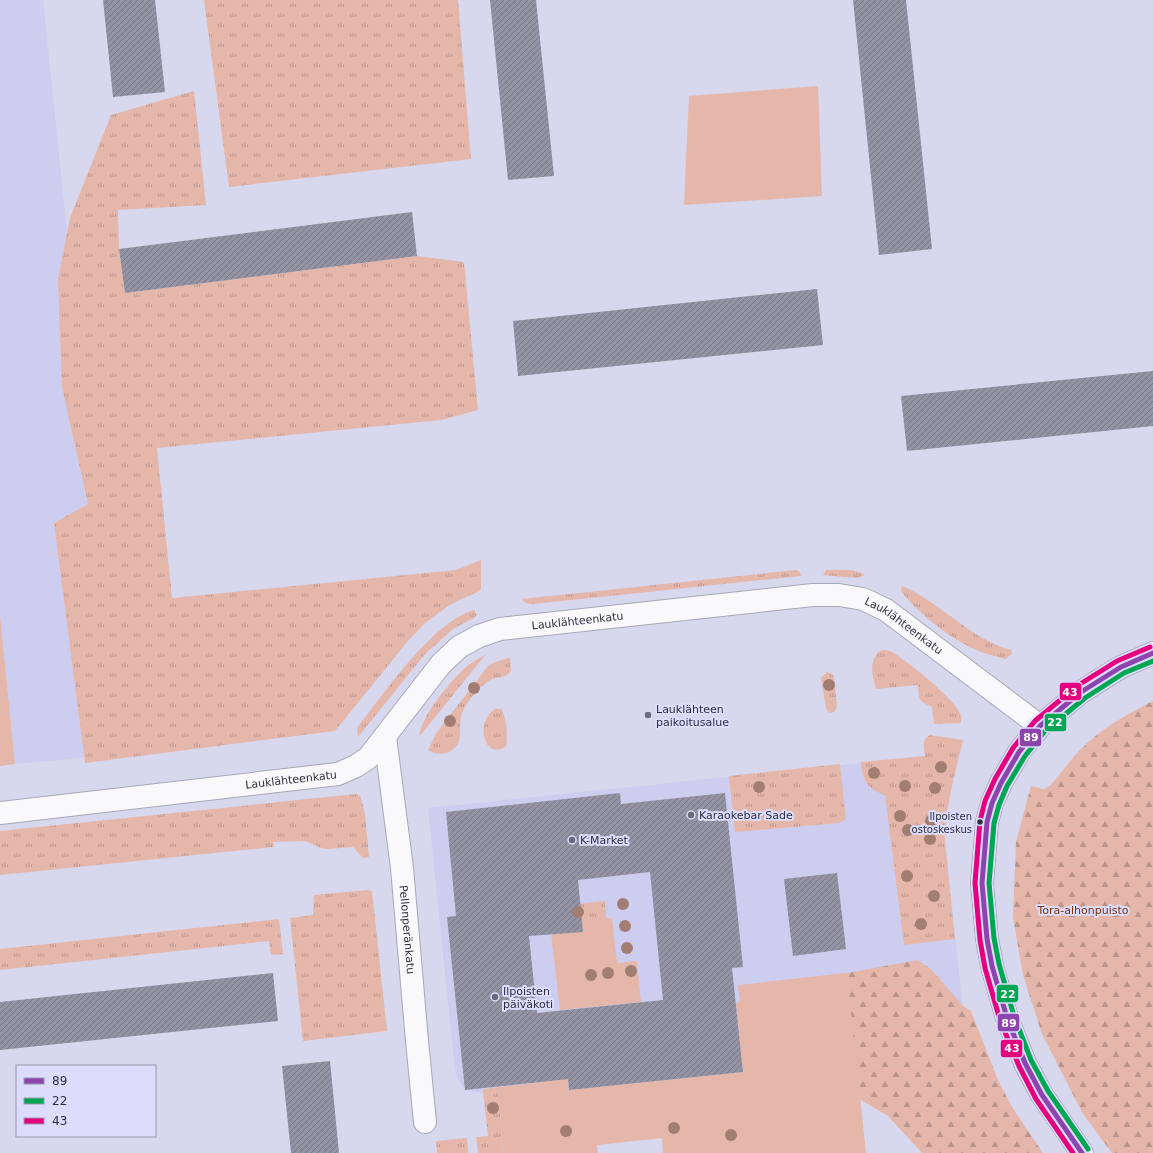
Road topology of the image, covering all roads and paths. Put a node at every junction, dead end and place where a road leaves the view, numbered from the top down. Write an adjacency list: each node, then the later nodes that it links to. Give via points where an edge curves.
1 (1153, 653): 2 (street, via 1121,667 1081,692)
2 (1040, 726): 3 (street, Lauklähteenkatu, via 886,610 864,600 839,595 813,595 500,629 479,636 459,647 441,664); 6 (street, via 1019,752 1001,783 987,822 982,883 987,939 1007,1018 1025,1063 1042,1095)
3 (385, 737): 4 (street, Lauklähteenkatu, via 368,758 338,774); 5 (street, Pellonperänkatu, via 402,868)
4 (0, 813)
5 (426, 1122)
6 (1082, 1153)

